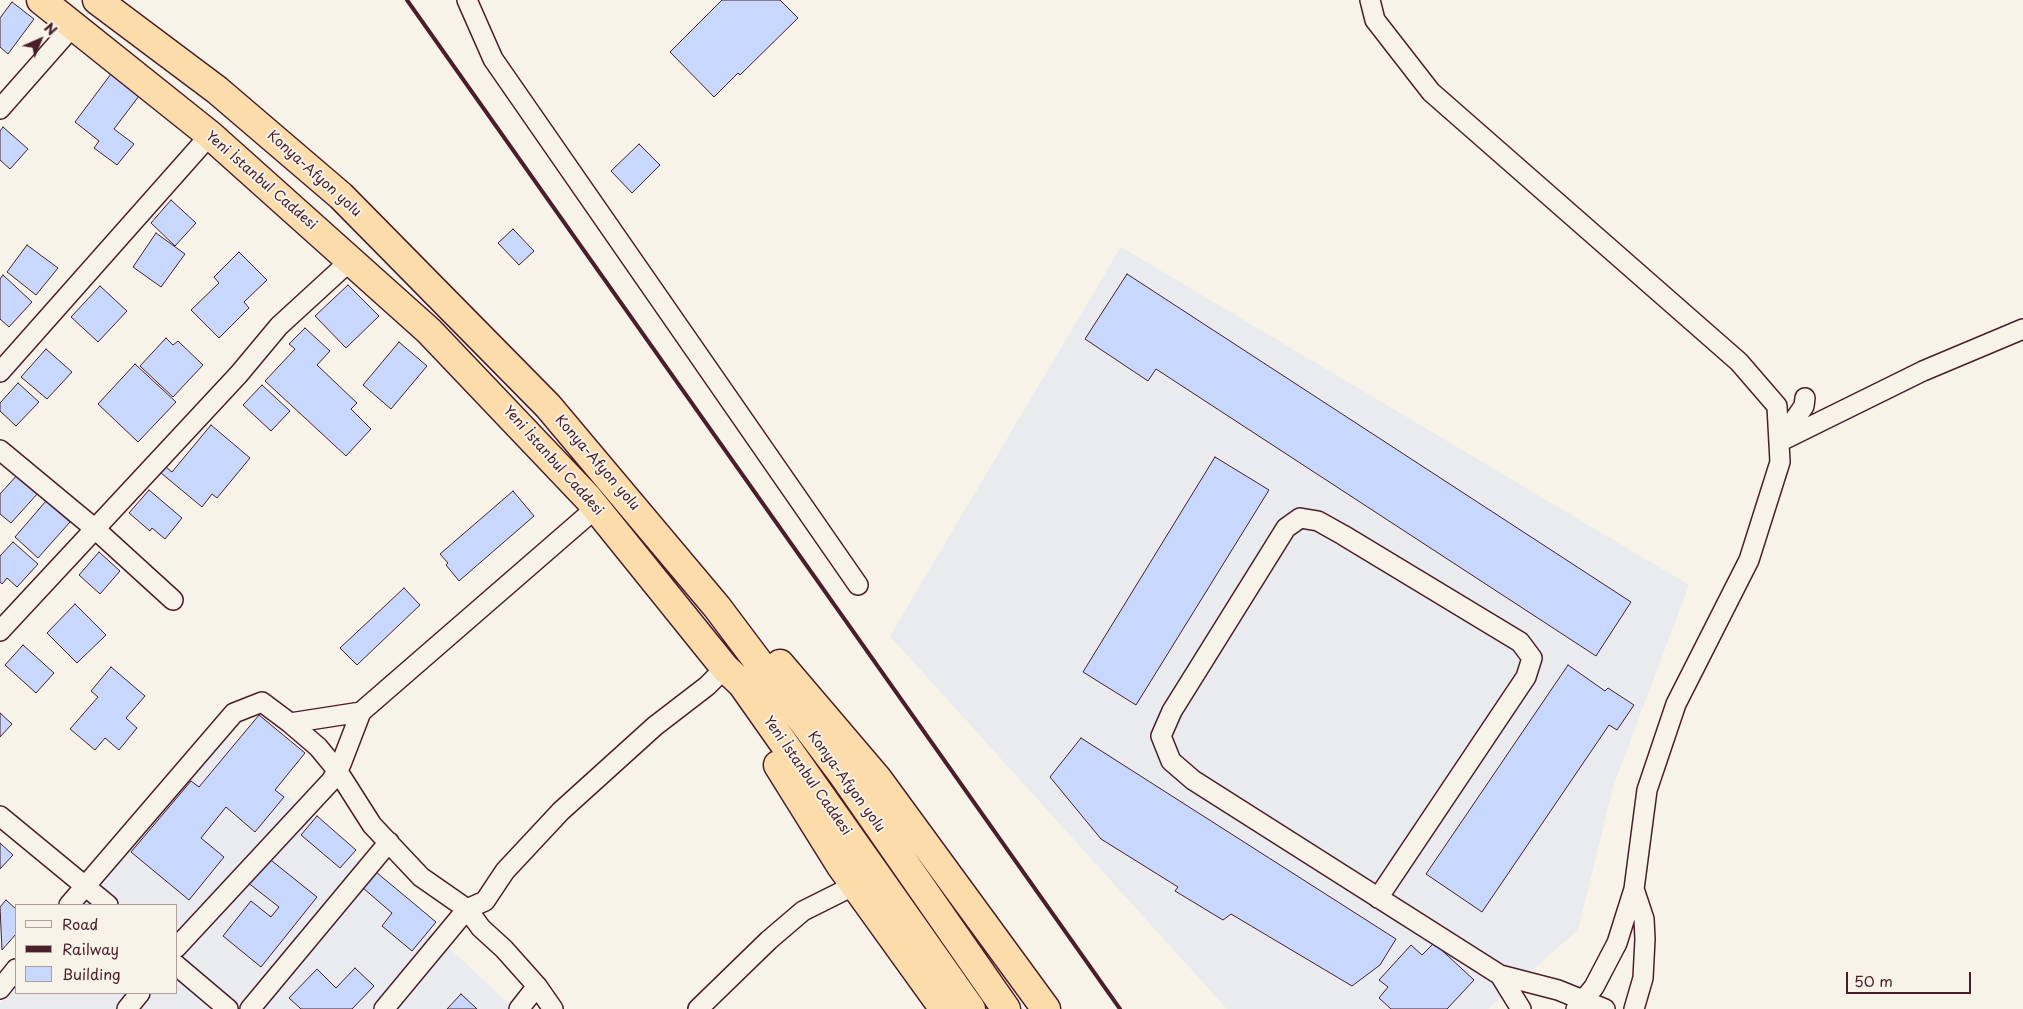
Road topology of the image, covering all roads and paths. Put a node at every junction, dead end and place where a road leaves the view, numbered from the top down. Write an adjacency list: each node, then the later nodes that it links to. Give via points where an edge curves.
1 (41, 0): 5 (highway, Yeni İstanbul Caddesi)
2 (97, 0): 18 (highway, Konya-Afyon yolu, via 217,90 341,196 548,406)
3 (467, 0): 16 (street, via 493,59)
4 (1370, 0): 12 (street, via 1375,20 1431,92 1739,362 1777,406)
5 (73, 26): 6 (street); 7 (highway, Yeni İstanbul Caddesi)
6 (0, 109)
7 (210, 135): 8 (highway, Yeni İstanbul Caddesi); 10 (street)
8 (351, 260): 14 (highway, Yeni İstanbul Caddesi, via 429,331); 15 (street, via 278,326 239,374)
9 (2023, 330): 12 (street, via 1923,371)
10 (0, 372)
11 (1805, 398): 12 (street, via 1804,406)
12 (1779, 442): 28 (street, via 1780,462 1749,560 1676,704 1647,790)
13 (0, 450): 15 (street)
14 (596, 508): 20 (highway, Yeni İstanbul Caddesi); 21 (street)
15 (94, 528): 17 (street); 19 (street)
16 (858, 585)
17 (173, 600)
18 (717, 608): 50 (highway, Konya-Afyon yolu, via 841,772); 51 (highway, via 773,656 830,720 877,778)
19 (0, 631)
20 (725, 668): 27 (highway, via 729,689); 32 (street, via 708,686 655,726 560,810 505,871 485,901); 49 (highway, Yeni İstanbul Caddesi, via 742,684)
21 (361, 712): 22 (street); 23 (street)
22 (290, 723): 23 (street, via 318,747); 26 (street, via 262,702 234,713)
23 (337, 770): 25 (street, via 372,825); 33 (street)
24 (0, 816): 26 (street)
25 (389, 842): 32 (street, via 421,877); 43 (street)
26 (85, 885): 30 (street); 31 (street)
27 (855, 885): 47 (street, via 803,911); 48 (highway)
28 (1634, 889): 40 (street, via 1617,943 1594,987); 54 (street, via 1644,919 1645,939 1643,978)
29 (1378, 898): 29 (street, via 1193,780 1171,761 1161,736 1172,711 1286,528 1300,518 1318,521 1351,540 1520,642 1532,658 1526,677); 36 (street)
30 (70, 904)
31 (107, 904)
32 (467, 909): 37 (street); 44 (street)
33 (178, 946)
34 (178, 967): 42 (street)
35 (15, 970): 38 (street)
36 (1500, 975): 40 (street, via 1542,985); 52 (street)
37 (537, 986): 45 (street); 46 (street)
38 (0, 989)
39 (139, 994): 41 (street)
40 (1579, 1005): 53 (street)
41 (127, 1009)
42 (228, 1009)
43 (250, 1009)
44 (384, 1009)
45 (519, 1009)
46 (553, 1009)
47 (698, 1009)
48 (944, 1009)
49 (971, 1009)
50 (1006, 1009)
51 (1046, 1009)
52 (1521, 1009)
53 (1605, 1009)
54 (1634, 1009)

